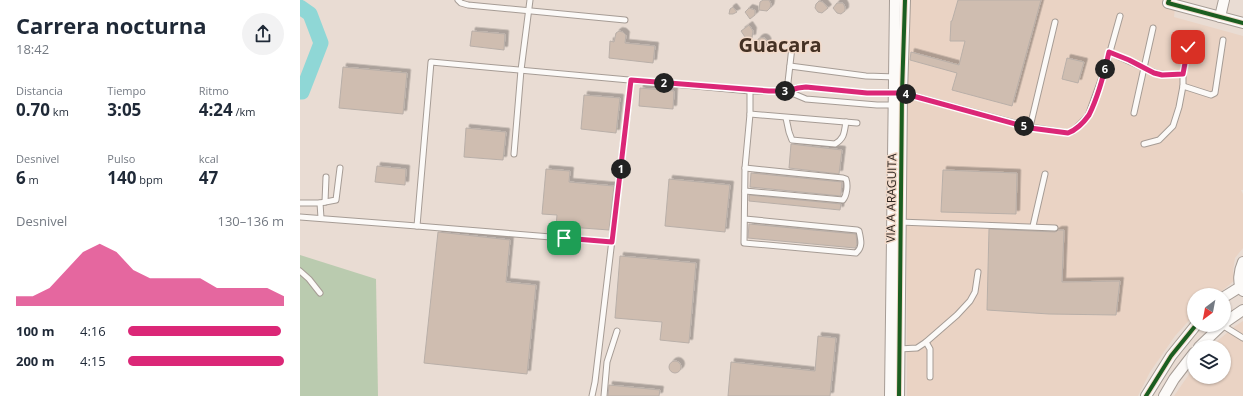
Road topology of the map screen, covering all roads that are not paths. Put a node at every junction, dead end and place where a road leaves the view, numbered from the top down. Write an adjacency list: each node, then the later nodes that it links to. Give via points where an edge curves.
1 (458, 0): 7 (lane, via 468,5)
2 (530, 0): 7 (lane)
3 (895, 0): 22 (street, VIA A ARAGUITA)
4 (905, 0): 22 (street, VIA A ARAGUITA)
5 (1169, 0): 9 (street, via 1168,4)
6 (1224, 0): 9 (street)
7 (529, 11): 10 (lane); 20 (lane)
8 (1120, 16): 17 (lane)
9 (1220, 17): 12 (street)
10 (625, 20)
11 (1054, 22): 34 (lane)
12 (1243, 23)
13 (1153, 28): 19 (lane)
14 (1223, 40): 24 (lane, via 1215,92 1211,95)
15 (792, 47): 18 (lane)
16 (1188, 47): 21 (lane)
17 (1109, 52): 19 (lane); 34 (lane, via 1094,102 1081,124 1068,133)
18 (790, 66): 22 (lane, via 866,76); 26 (lane)
19 (1144, 68): 21 (lane, via 1162,75); 29 (lane)
20 (521, 70): 23 (lane); 36 (lane); 48 (lane, via 431,62)
21 (1183, 74): 24 (lane)
22 (898, 76): 27 (street, VIA A ARAGUITA)
23 (631, 80): 25 (lane); 51 (lane)
24 (1183, 86): 35 (lane, via 1172,126 1159,140)
25 (750, 90): 26 (lane); 30 (lane)
26 (787, 91): 27 (lane, via 806,87 867,93); 28 (lane, via 806,99)
27 (898, 93): 28 (street, VIA A ARAGUITA); 34 (lane)
28 (898, 105): 47 (street, VIA A ARAGUITA)
29 (1134, 113)
30 (750, 114): 31 (lane); 38 (lane)
31 (786, 118): 32 (lane); 32 (lane, via 792,140 835,144 844,134)
32 (846, 122): 33 (lane)
33 (857, 123)
34 (1030, 128)
35 (1144, 144)
36 (514, 154)
37 (340, 168): 42 (lane, via 336,200)
38 (745, 168): 41 (lane); 41 (lane, via 843,178 847,181 843,200)
39 (1045, 174): 49 (lane)
40 (326, 177): 42 (lane)
41 (745, 191): 46 (lane)
42 (322, 202): 43 (lane); 45 (lane)
43 (300, 203)
44 (300, 216): 45 (lane)
45 (321, 218): 48 (lane)
46 (745, 219): 46 (lane, via 744,244 856,254 860,250 861,243 857,230)
47 (896, 222): 49 (lane); 67 (street, VIA A ARAGUITA)
48 (416, 226): 51 (lane)
49 (1033, 226): 50 (lane)
50 (1055, 228)
51 (612, 242): 70 (lane)
52 (1243, 262): 55 (street, via 1239,275)
53 (300, 271): 56 (lane)
54 (978, 272): 66 (lane, via 975,292 970,301)
55 (1242, 289): 57 (street)
56 (320, 293)
57 (1231, 294)
58 (1243, 310): 59 (street)
59 (1231, 318)
60 (1231, 330): 64 (lane)
61 (616, 332): 71 (lane, via 607,362)
62 (1190, 332): 74 (street, via 1171,356)
63 (1215, 332): 65 (street)
64 (1243, 338)
65 (1206, 340)
66 (926, 342): 67 (lane, via 917,348); 69 (lane, via 930,349)
67 (895, 348): 72 (street, VIA A ARAGUITA); 73 (street, VIA A ARAGUITA)
68 (1187, 363): 75 (street)
69 (930, 377)
70 (592, 396)
71 (604, 396)
72 (890, 396)
73 (899, 396)
74 (1146, 396)
75 (1164, 396)

